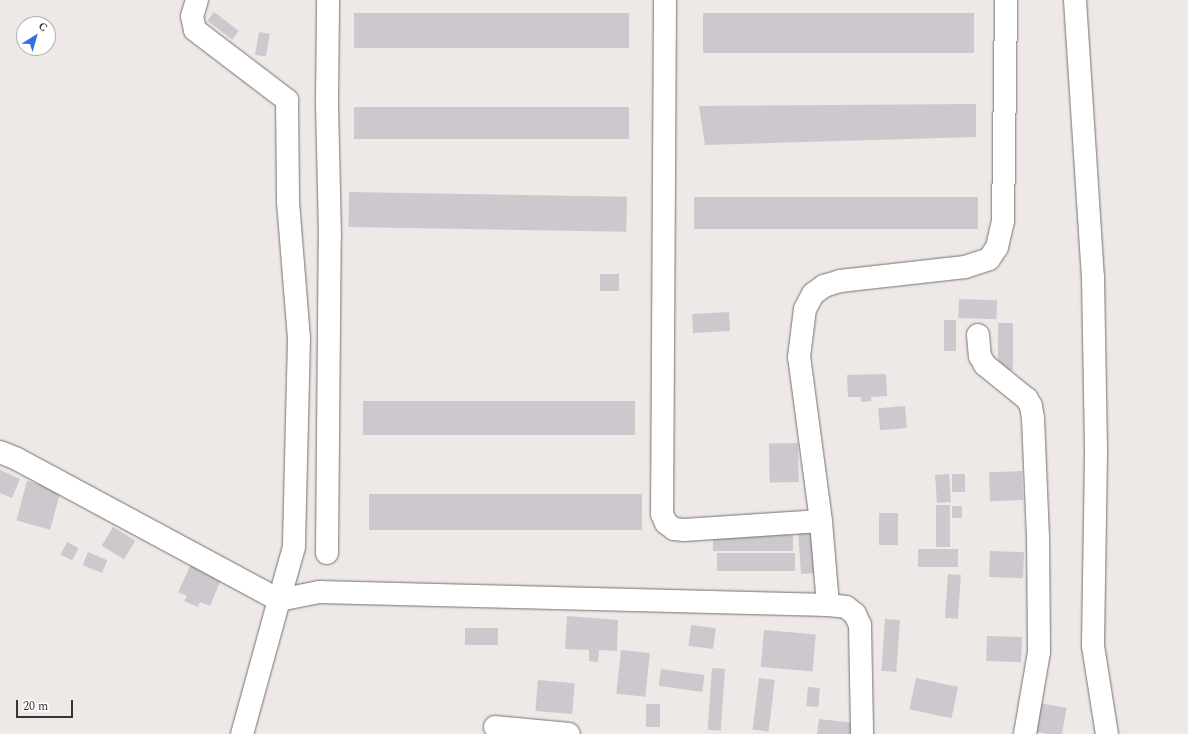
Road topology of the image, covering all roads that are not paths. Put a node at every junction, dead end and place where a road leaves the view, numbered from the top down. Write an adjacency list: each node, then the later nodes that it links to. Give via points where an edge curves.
1 (198, 0): 10 (street, via 192,16 195,30 287,100 288,202 299,345 294,547)
2 (328, 0): 9 (street, via 330,236)
3 (665, 0): 8 (street, via 662,514 666,523 674,529 684,530)
4 (1006, 0): 8 (street, via 1003,221 997,247 989,259 965,267 840,281 824,286 813,294 805,309 799,357)
5 (1075, 0): 17 (street, via 1093,277 1096,453 1093,646)
6 (978, 335): 16 (street, via 980,356 985,365 1027,399 1031,406 1038,536 1039,652)
7 (0, 452): 10 (street, via 17,458)
8 (821, 521): 11 (street)
9 (327, 553)
10 (279, 600): 11 (street, via 319,592); 13 (street)
11 (828, 605): 15 (street, via 846,607 855,614 860,624)
12 (495, 727): 14 (street)
13 (242, 734)
14 (569, 734)
15 (862, 734)
16 (1025, 734)
17 (1107, 734)

